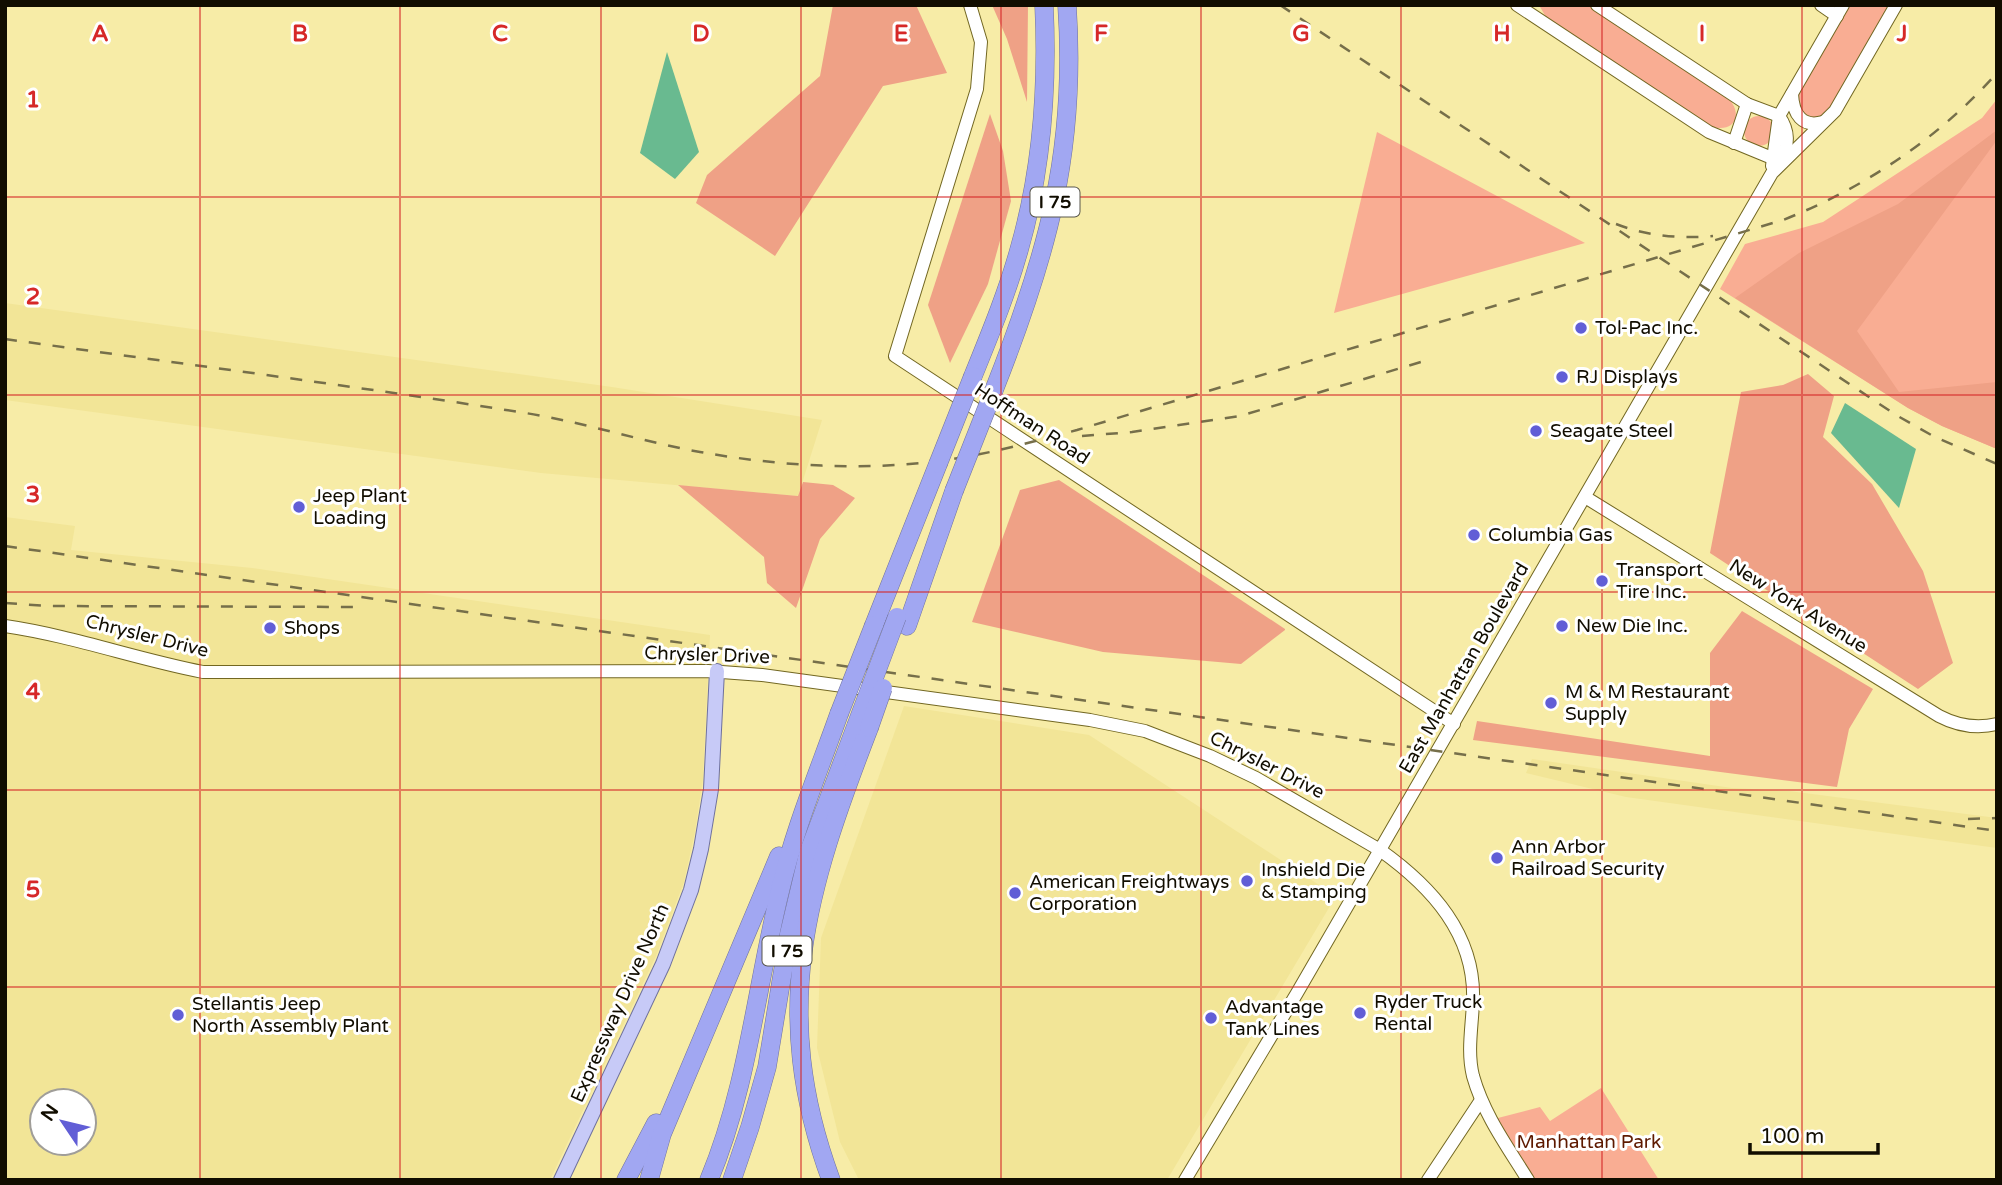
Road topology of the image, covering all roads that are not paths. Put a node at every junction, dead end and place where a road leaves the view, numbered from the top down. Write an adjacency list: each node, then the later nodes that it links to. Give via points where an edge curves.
1 (970, 5): 18 (street, Hoffman Road, via 981,42 977,89 895,356)
2 (1044, 5): 21 (highway, I 75, bridge, via 1045,99 1034,183 1014,267)
3 (1067, 5): 20 (highway, I 75, bridge, via 1069,97 1057,195 1036,277)
4 (1597, 5): 10 (street)
5 (1821, 5): 8 (street)
6 (1896, 5): 12 (street, East Manhattan Boulevard, via 1835,111)
7 (1522, 6): 13 (street, via 1709,132)
8 (1840, 11): 9 (street)
9 (1792, 94): 11 (street); 12 (street, via 1792,107 1801,120)
10 (1747, 104): 11 (street); 13 (street)
11 (1779, 116): 14 (street, via 1788,139)
12 (1824, 122): 14 (street, East Manhattan Boulevard)
13 (1734, 142): 14 (street)
14 (1775, 166): 15 (street, East Manhattan Boulevard)
15 (1585, 497): 18 (street, East Manhattan Boulevard); 19 (street, New York Avenue, via 1939,716 1971,727)
16 (5, 626): 17 (street, Chrysler Drive, via 203,671)
17 (717, 671): 22 (street, Chrysler Drive, via 1076,718 1144,732 1256,778); 26 (main road, Expressway Drive North, via 711,789 691,890 663,964)
18 (1454, 724): 22 (street, East Manhattan Boulevard)
19 (1997, 724)
20 (862, 727): 23 (highway, via 807,921); 30 (highway, I 75, via 808,854 767,1067)
21 (806, 803): 24 (highway); 29 (highway, I 75, via 777,901 740,1091)
22 (1380, 850): 25 (street, Chrysler Drive, via 1443,908 1468,951 1473,977 1470,1056); 33 (street, East Manhattan Boulevard)
23 (799, 984): 31 (highway, via 805,1087); 32 (highway, via 808,1062)
24 (692, 1064): 27 (highway, via 676,1081); 28 (highway, via 662,1133)
25 (1481, 1100): 34 (street); 35 (street, Chrysler Drive)
26 (561, 1180)
27 (626, 1180)
28 (649, 1180)
29 (709, 1180)
30 (732, 1180)
31 (831, 1180)
32 (839, 1180)
33 (1185, 1180)
34 (1428, 1180)
35 (1528, 1180)

